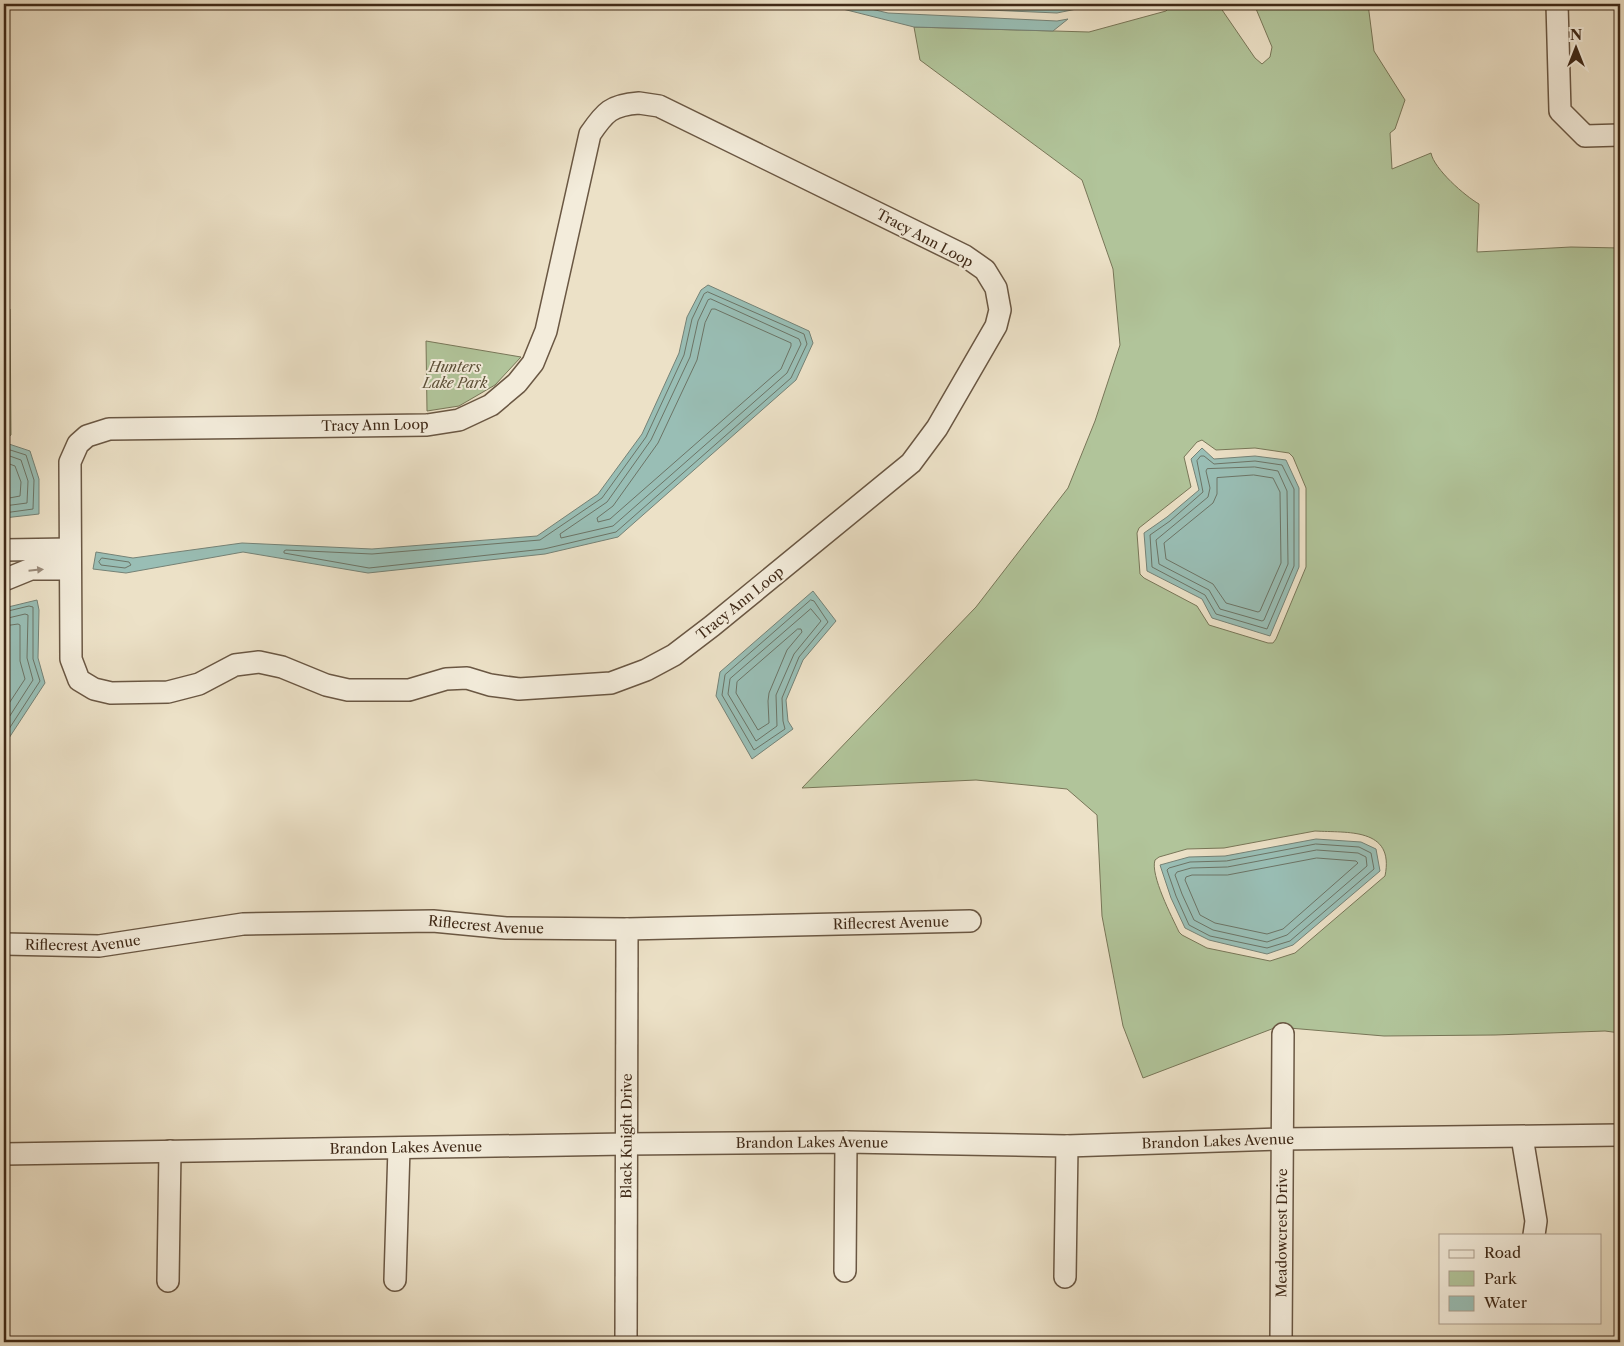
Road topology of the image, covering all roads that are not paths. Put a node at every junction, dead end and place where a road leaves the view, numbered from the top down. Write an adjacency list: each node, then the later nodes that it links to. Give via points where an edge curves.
1 (1557, 4): 2 (street, via 1560,111 1584,136)
2 (1620, 135)
3 (4, 550): 4 (street)
4 (70, 559): 4 (street, Tracy Ann Loop, via 71,659 80,680 94,689 168,692 199,684 234,665 259,662 348,690 409,690 446,679 467,678 519,689 611,683 674,655 911,463 937,428 996,326 1000,310 996,288 985,270 965,256 677,114 659,106 620,105 602,117 590,134 546,331 533,363 517,383 491,405 459,420 427,425 109,429 87,436 78,444 70,462); 5 (street, one-way to 4)
5 (4, 580)
6 (970, 922): 7 (street, Riflecrest Avenue)
7 (627, 929): 8 (street, Riflecrest Avenue, via 506,928 432,921 243,924 99,946); 14 (street, Black Knight Drive)
8 (4, 944)
9 (1283, 1034): 12 (street, Meadowcrest Drive)
10 (1620, 1135): 11 (street, Brandon Lakes Avenue)
11 (1522, 1137): 12 (street, Brandon Lakes Avenue); 19 (street, via 1536,1221)
12 (1282, 1139): 15 (street, Brandon Lakes Avenue); 25 (street, Meadowcrest Drive)
13 (846, 1142): 14 (street, Brandon Lakes Avenue); 15 (street, Brandon Lakes Avenue); 20 (street)
14 (626, 1144): 16 (street, Brandon Lakes Avenue); 24 (street, Black Knight Drive)
15 (1066, 1146): 21 (street)
16 (399, 1148): 17 (street, Brandon Lakes Avenue); 22 (street)
17 (170, 1151): 18 (street, Brandon Lakes Avenue); 23 (street)
18 (4, 1154)
19 (1534, 1234)
20 (845, 1271)
21 (1065, 1277)
22 (395, 1280)
23 (168, 1281)
24 (626, 1342)
25 (1281, 1342)

